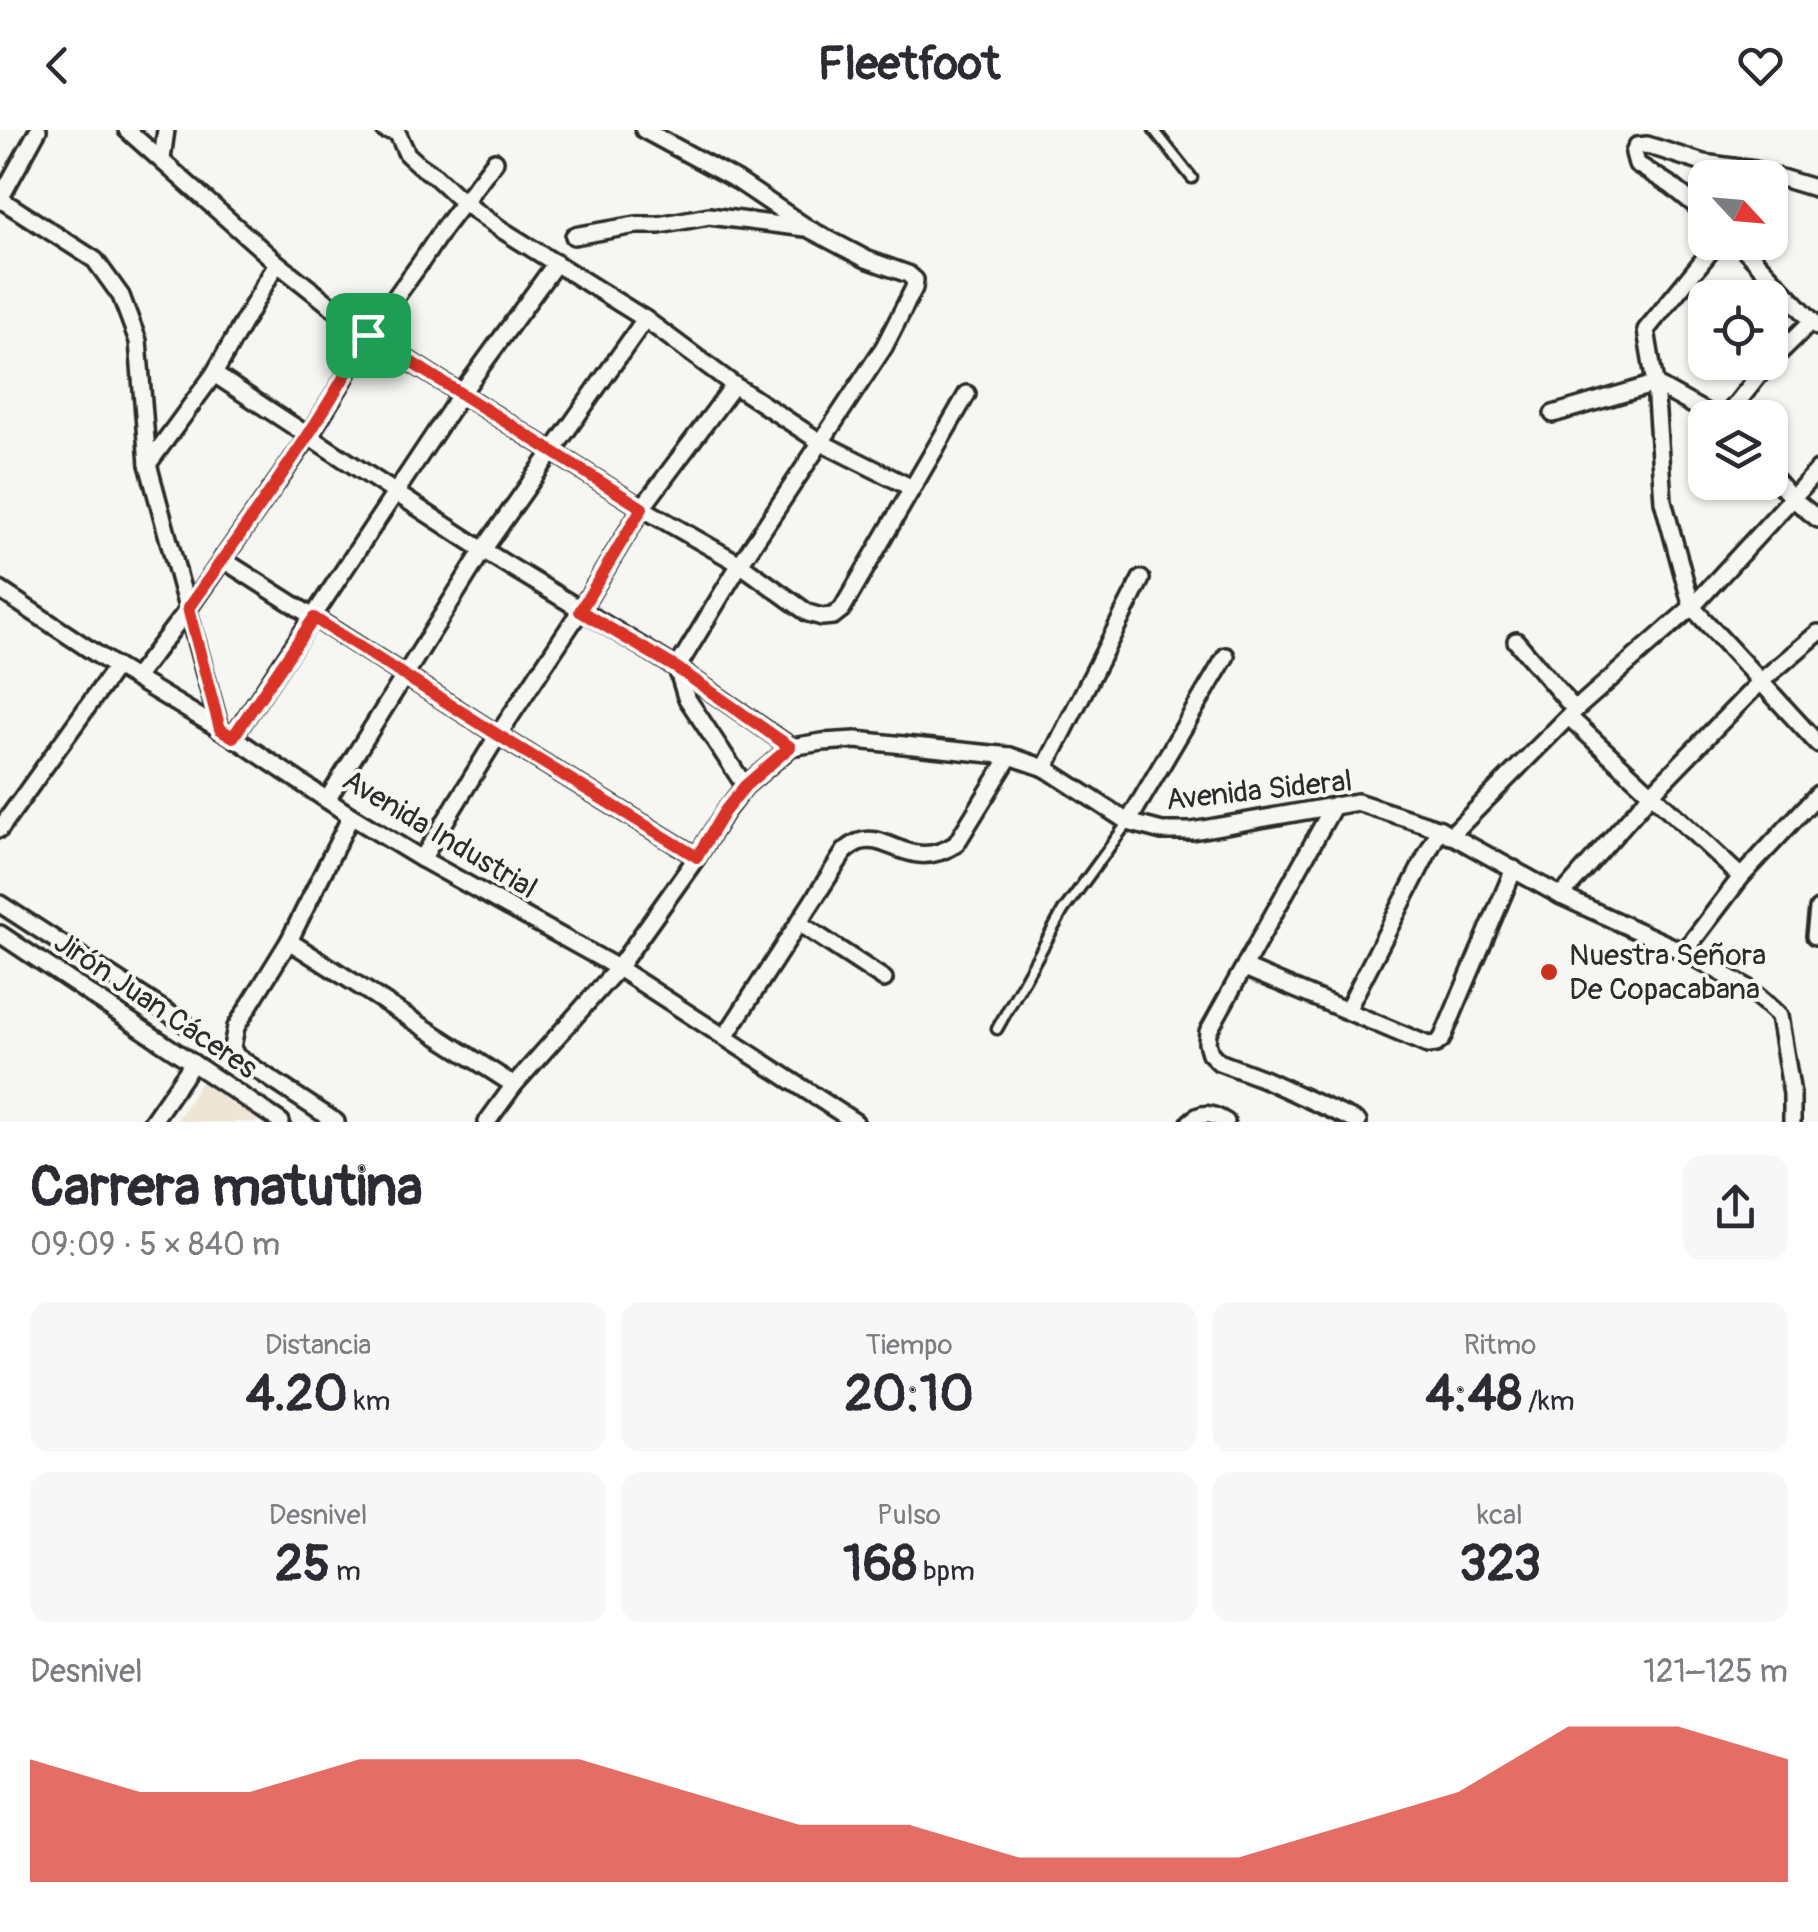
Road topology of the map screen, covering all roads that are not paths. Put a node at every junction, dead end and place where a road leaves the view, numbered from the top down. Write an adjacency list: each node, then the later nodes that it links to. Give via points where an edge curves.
1 (38, 130): 13 (street)
2 (127, 130): 7 (street)
3 (166, 130): 7 (street)
4 (385, 130): 15 (street, via 396,132 407,154)
5 (644, 130): 16 (street, via 738,180)
6 (1154, 130): 10 (lane)
7 (162, 160): 20 (street)
8 (1697, 160): 14 (street, via 1648,145 1634,153 1637,164)
9 (494, 162): 15 (street)
10 (1192, 178)
11 (1788, 180): 12 (street)
12 (1818, 190)
13 (0, 199): 36 (street, via 94,260 121,296 138,340)
14 (1688, 199)
15 (463, 202): 21 (street); 24 (street)
16 (809, 229): 17 (street, via 709,216); 34 (street, via 915,280 884,347)
17 (574, 236)
18 (1703, 260): 26 (street, via 1646,330)
19 (1755, 260): 23 (street)
20 (278, 263): 24 (street); 25 (street)
21 (556, 263): 22 (street); 28 (street)
22 (645, 319): 27 (street); 35 (street)
23 (1815, 324): 30 (street, via 1767,365)
24 (368, 335): 28 (street); 33 (street)
25 (214, 374): 33 (street); 36 (street)
26 (1654, 384): 31 (street); 32 (street); 49 (street, via 1663,502)
27 (734, 385): 34 (street); 42 (street)
28 (461, 394): 35 (street); 40 (street)
29 (967, 394): 38 (street)
30 (1739, 400)
31 (1688, 403)
32 (1553, 414)
33 (309, 436): 40 (street); 45 (street)
34 (822, 443): 38 (street); 46 (street)
35 (551, 452): 42 (street); 44 (street)
36 (148, 464): 50 (street)
37 (1818, 470): 41 (street)
38 (912, 488): 46 (street, via 833,616 808,613)
39 (1788, 493): 41 (street)
40 (396, 494): 44 (street); 52 (street)
41 (1792, 498): 43 (street); 49 (street)
42 (642, 508): 46 (street); 51 (street)
43 (1818, 519)
44 (483, 550): 51 (street); 58 (street)
45 (222, 559): 50 (street); 52 (street)
46 (740, 564): 57 (street)
47 (1141, 578): 67 (street)
48 (0, 590): 56 (street, Avenida Industrial)
49 (1692, 606): 60 (street); 61 (street)
50 (188, 608): 59 (street); 62 (street)
51 (580, 611): 57 (street); 63 (street)
52 (314, 618): 58 (street); 62 (street)
53 (1818, 634): 60 (street)
54 (1516, 642): 61 (street)
55 (1226, 656): 74 (street)
56 (116, 667): 59 (street, Avenida Industrial); 75 (street)
57 (677, 668): 65 (street); 68 (street, via 686,697)
58 (405, 676): 63 (street); 71 (street)
59 (135, 678): 62 (street, Avenida Industrial)
60 (1760, 682): 64 (street); 69 (street)
61 (1572, 714): 69 (street); 76 (street)
62 (226, 733): 71 (street, Avenida Industrial)
63 (498, 735): 77 (street); 78 (street)
64 (1818, 744)
65 (790, 747): 66 (street, Avenida Sideral, via 856,740); 68 (street)
66 (1010, 756): 67 (street, Avenida Sideral); 84 (street, via 956,844 922,856 860,841 845,852)
67 (1045, 768): 74 (street, Avenida Sideral)
68 (745, 786): 77 (street)
69 (1650, 794): 80 (street); 81 (street)
70 (1818, 794): 80 (street)
71 (327, 800): 73 (street, Avenida Industrial)
72 (1334, 805): 74 (street, Avenida Sideral, via 1192,831); 76 (street, Avenida Sideral, via 1356,802); 90 (street)
73 (351, 816): 78 (street, Avenida Industrial); 87 (street)
74 (1128, 822): 94 (lane, via 1063,911)
75 (0, 829)
76 (1445, 832): 79 (street, Avenida Sideral); 92 (street)
77 (697, 857): 89 (street)
78 (422, 859): 89 (street, Avenida Industrial)
79 (1514, 869): 81 (street, Avenida Sideral); 92 (street, via 1442,1039 1428,1045)
80 (1740, 876): 88 (street)
81 (1561, 896): 88 (street, Avenida Sideral)
82 (0, 904): 93 (street, Jirón Juan Cáceres)
83 (1818, 909): 86 (street)
84 (799, 922): 91 (street); 95 (street)
85 (0, 934): 96 (street, Jirón Juan Cáceres)
86 (1815, 936)
87 (289, 942): 97 (street); 100 (street, via 236,1027 232,1047)
88 (1684, 952): 106 (street, Avenida Sideral, via 1744,986 1779,1016)
89 (618, 968): 95 (street, Avenida Industrial); 97 (street)
90 (1245, 968): 92 (street); 105 (street, via 1208,1032 1210,1053)
91 (884, 979)
92 (1347, 1010)
93 (187, 1025)
94 (997, 1029)
95 (725, 1036): 102 (street, Avenida Industrial)
96 (192, 1064): 98 (street); 99 (street, Jirón Juan Cáceres)
97 (514, 1085): 101 (street)
98 (152, 1122)
99 (281, 1122)
100 (336, 1122)
101 (487, 1122)
102 (855, 1122)
103 (1190, 1122): 104 (street, via 1210,1114)
104 (1226, 1122)
105 (1358, 1122)
106 (1792, 1122)

